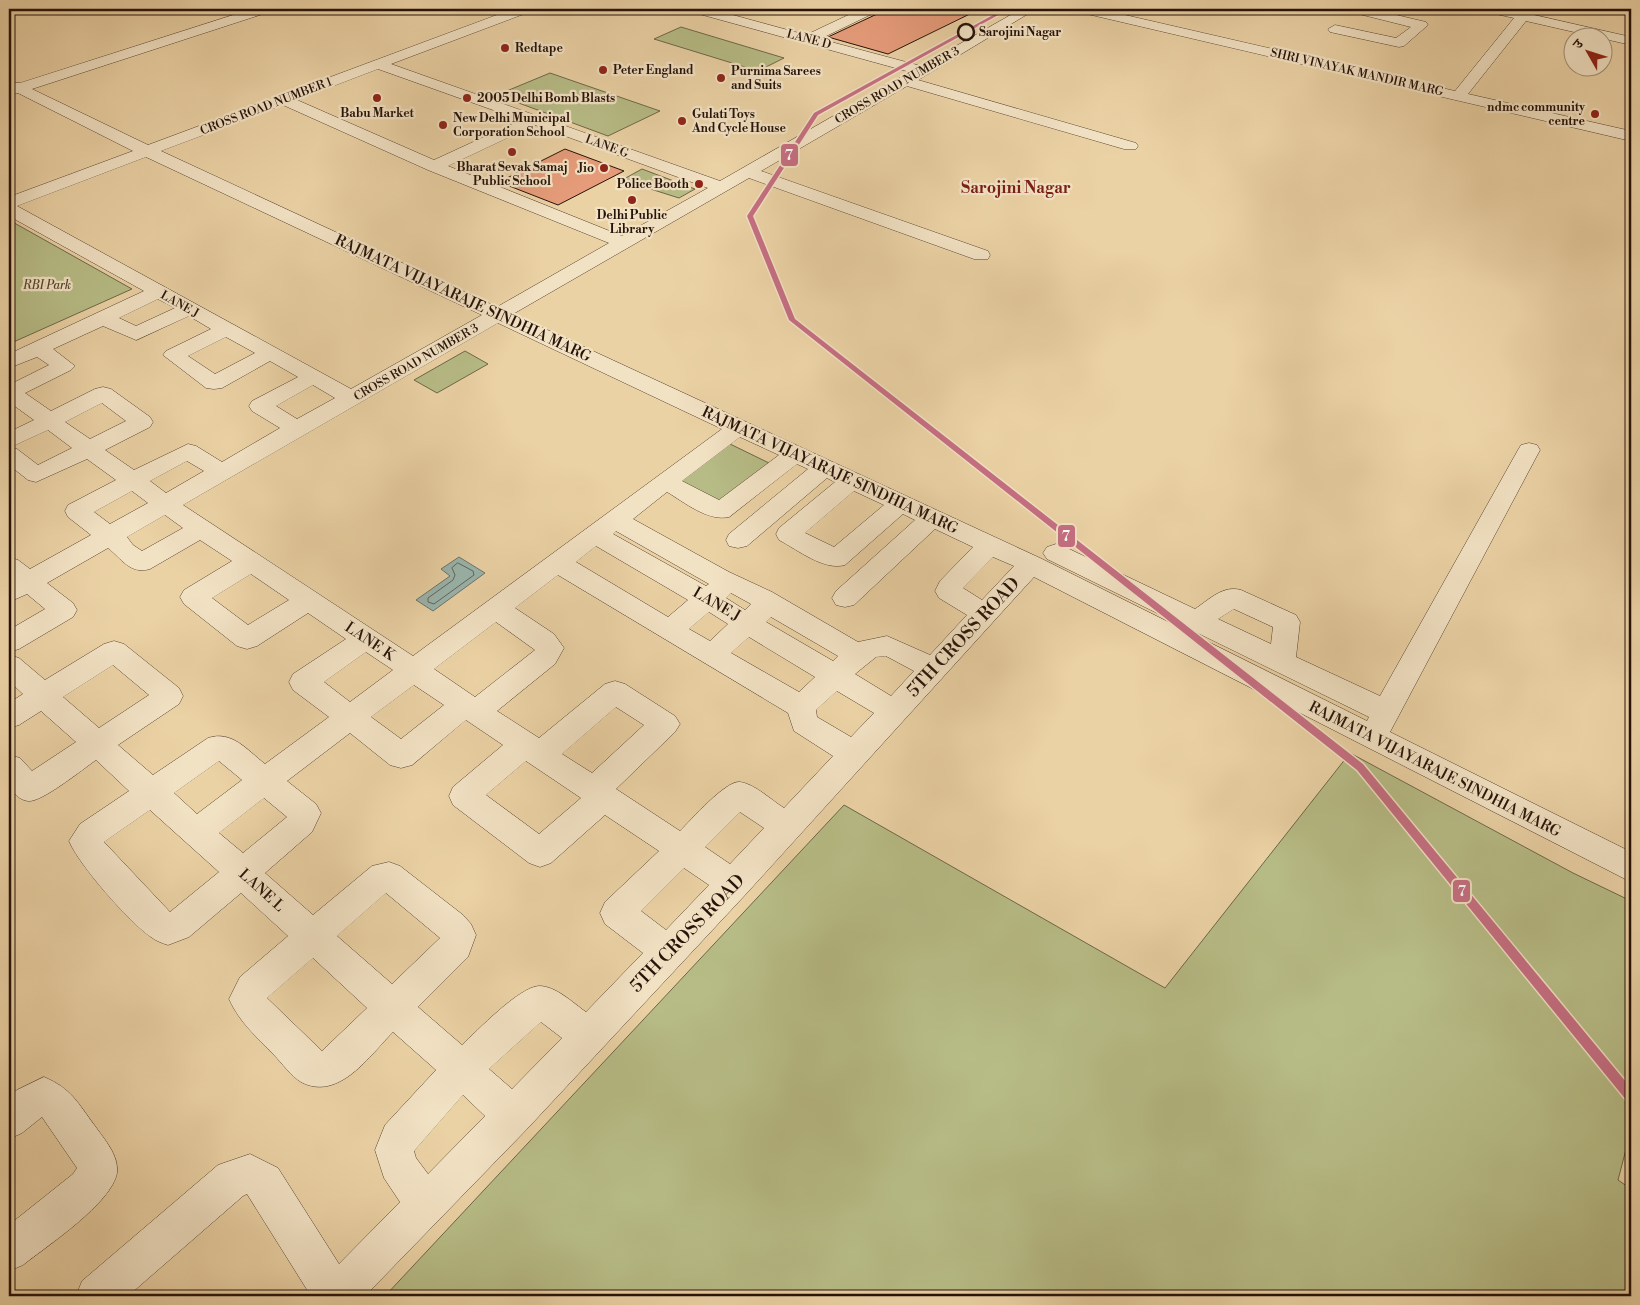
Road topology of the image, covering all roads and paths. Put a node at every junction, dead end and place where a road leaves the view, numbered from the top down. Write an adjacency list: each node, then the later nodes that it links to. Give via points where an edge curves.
1 (264, 9): 10 (street)
2 (524, 9): 16 (street, CROSS ROAD NUMBER 1)
3 (697, 9): 14 (street, LANE D)
4 (871, 9): 14 (street)
5 (1030, 9): 17 (street, CROSS ROAD NUMBER 3)
6 (1083, 9): 20 (street, SHRI VINAYAK MANDIR MARG)
7 (1492, 9): 11 (street)
8 (1560, 9): 12 (street)
9 (1360, 10): 13 (street, via 1421,25 1399,43)
10 (240, 11): 19 (street)
11 (1522, 17): 12 (street); 20 (street)
12 (1552, 23): 15 (street)
13 (1335, 30)
14 (808, 39): 17 (street, LANE D)
15 (1631, 41)
16 (378, 64): 21 (street, CROSS ROAD NUMBER 1); 22 (street, LANE G)
17 (922, 71): 18 (street, CROSS ROAD NUMBER 3)
18 (905, 81): 24 (street); 27 (street, CROSS ROAD NUMBER 3)
19 (12, 88): 25 (street, RAJMATA VIJAYARAJE SINDHIA MARG)
20 (1458, 96): 23 (street, SHRI VINAYAK MANDIR MARG)
21 (282, 99): 25 (street, CROSS ROAD NUMBER 1); 26 (street)
22 (534, 120): 26 (street); 28 (street, LANE G)
23 (1631, 134)
24 (1130, 146)
25 (147, 151): 29 (street, CROSS ROAD NUMBER 1); 35 (street, RAJMATA VIJAYARAJE SINDHIA MARG)
26 (434, 166): 31 (street)
27 (748, 172): 28 (street, CROSS ROAD NUMBER 3); 32 (street)
28 (722, 187): 31 (street, CROSS ROAD NUMBER 3)
29 (9, 203)
30 (9, 209): 33 (street, LANE J)
31 (624, 243): 35 (street, CROSS ROAD NUMBER 3)
32 (981, 255)
33 (158, 292): 34 (street, LANE J); 36 (street)
34 (189, 309): 36 (street, via 136,334); 37 (street, LANE J)
35 (498, 315): 43 (street, CROSS ROAD NUMBER 3); 45 (street, RAJMATA VIJAYARAJE SINDHIA MARG)
36 (103, 318): 38 (street)
37 (226, 329): 39 (street, LANE J); 39 (street, via 173,355 214,383)
38 (38, 348): 40 (street); 42 (street, via 64,366)
39 (270, 353): 41 (street, LANE J)
40 (9, 362)
41 (313, 377): 43 (street, LANE J); 46 (street, via 260,406)
42 (9, 393): 44 (street, LANE K)
43 (352, 398): 46 (street, CROSS ROAD NUMBER 3)
44 (48, 420): 47 (street); 48 (street, LANE K); 48 (street, via 104,394 142,422)
45 (739, 427): 51 (street, RAJMATA VIJAYARAJE SINDHIA MARG); 56 (street)
46 (297, 429): 53 (street, CROSS ROAD NUMBER 3)
47 (9, 441)
48 (88, 449): 50 (street, via 36,474); 54 (street, LANE K)
49 (1529, 450): 91 (street)
50 (9, 454)
51 (796, 454): 52 (street, RAJMATA VIJAYARAJE SINDHIA MARG); 56 (street, via 720,511)
52 (825, 467): 55 (street, RAJMATA VIJAYARAJE SINDHIA MARG); 62 (street)
53 (222, 472): 54 (street, via 188,451); 58 (street, CROSS ROAD NUMBER 3)
54 (132, 480): 58 (street, LANE K); 63 (street, via 77,511)
55 (852, 480): 57 (street, RAJMATA VIJAYARAJE SINDHIA MARG); 57 (street, via 788,534 836,559)
56 (666, 482): 60 (street)
57 (901, 503): 59 (street, RAJMATA VIJAYARAJE SINDHIA MARG)
58 (165, 504): 61 (street, LANE K); 63 (street, CROSS ROAD NUMBER 3)
59 (932, 518): 64 (street, RAJMATA VIJAYARAJE SINDHIA MARG); 70 (street)
60 (606, 527): 67 (street); 69 (street, LANE J)
61 (201, 528): 63 (street, via 141,563); 66 (street, LANE K)
62 (738, 540)
63 (119, 544): 68 (street, CROSS ROAD NUMBER 3)
64 (990, 545): 65 (street, RAJMATA VIJAYARAJE SINDHIA MARG); 74 (street, via 948,591)
65 (1044, 559): 74 (street, 5TH CROSS ROAD); 75 (street); 94 (street, RAJMATA VIJAYARAJE SINDHIA MARG)
66 (251, 562): 71 (street, LANE K); 71 (street, via 193,597 247,639)
67 (558, 563): 73 (street); 77 (street)
68 (15, 581): 79 (street, via 64,610)
69 (717, 590): 72 (street, via 733,581); 76 (street, LANE J); 77 (street)
70 (845, 598)
71 (308, 600): 78 (street, LANE K)
72 (766, 602): 76 (street, via 766,606); 81 (street)
73 (495, 608): 85 (street); 89 (street, via 550,648 545,657)
74 (985, 614): 84 (street, 5TH CROSS ROAD)
75 (1196, 621): 82 (street); 82 (street, via 1232,597 1287,622)
76 (749, 623): 80 (street); 86 (street, LANE J)
77 (670, 630): 80 (street)
78 (366, 639): 85 (street, LANE K); 93 (street, via 303,682)
79 (9, 642)
80 (712, 655): 88 (street)
81 (858, 655): 84 (street, via 870,648 887,646); 86 (street)
82 (1282, 662): 91 (street)
83 (9, 665): 87 (street, LANE L)
84 (933, 669): 90 (street, 5TH CROSS ROAD)
85 (412, 670): 89 (street, LANE K); 93 (street)
86 (835, 677): 88 (street); 90 (street, LANE J)
87 (43, 695): 92 (street); 95 (street, LANE L); 95 (street, via 114,651 169,696)
88 (801, 707): 97 (street, via 804,723)
89 (470, 709): 93 (street, via 401,756); 96 (street, LANE K)
90 (893, 712): 97 (street, 5TH CROSS ROAD)
91 (1386, 712): 94 (street)
92 (9, 716)
93 (349, 716): 99 (street)
94 (1373, 737): 105 (street, RAJMATA VIJAYARAJE SINDHIA MARG)
95 (97, 744): 98 (street, via 29,789); 100 (street, LANE L)
96 (532, 749): 101 (street, LANE K); 101 (street, via 614,692 665,724); 101 (street, via 464,796 540,852)
97 (854, 754): 102 (street, 5TH CROSS ROAD)
98 (9, 767)
99 (264, 780): 100 (street, via 218,746); 103 (street); 106 (street, via 305,813 290,835)
100 (152, 793): 103 (street, LANE L); 106 (street, via 85,841 162,928 168,930 177,926)
101 (599, 794): 104 (street, LANE K)
102 (786, 826): 104 (street, via 738,794); 107 (street, 5TH CROSS ROAD)
103 (196, 832): 106 (street, LANE L)
104 (681, 849): 107 (street, LANE K); 109 (street, via 617,913)
105 (1631, 868)
106 (242, 872): 108 (street, LANE L)
107 (734, 884): 109 (street, 5TH CROSS ROAD)
108 (312, 936): 110 (street, LANE L); 110 (street, via 383,876 389,876 451,926 459,935 456,946); 110 (street, via 252,988 247,999 251,1007 313,1068 325,1070 336,1063)
109 (668, 952): 111 (street, 5TH CROSS ROAD)
110 (394, 1008): 112 (street, LANE L)
111 (589, 1036): 112 (street, via 545,1004 537,1003); 113 (street, 5TH CROSS ROAD)
112 (463, 1070): 113 (street, LANE L); 115 (street, via 400,1134 393,1148 397,1164)
113 (514, 1116): 115 (street, 5TH CROSS ROAD)
114 (9, 1120): 116 (street, via 44,1096 53,1101 96,1160 97,1173 87,1188)
115 (428, 1204): 118 (street, 5TH CROSS ROAD)
116 (9, 1251)
117 (97, 1296): 118 (street, via 232,1179 250,1174 264,1182)
118 (335, 1296)

